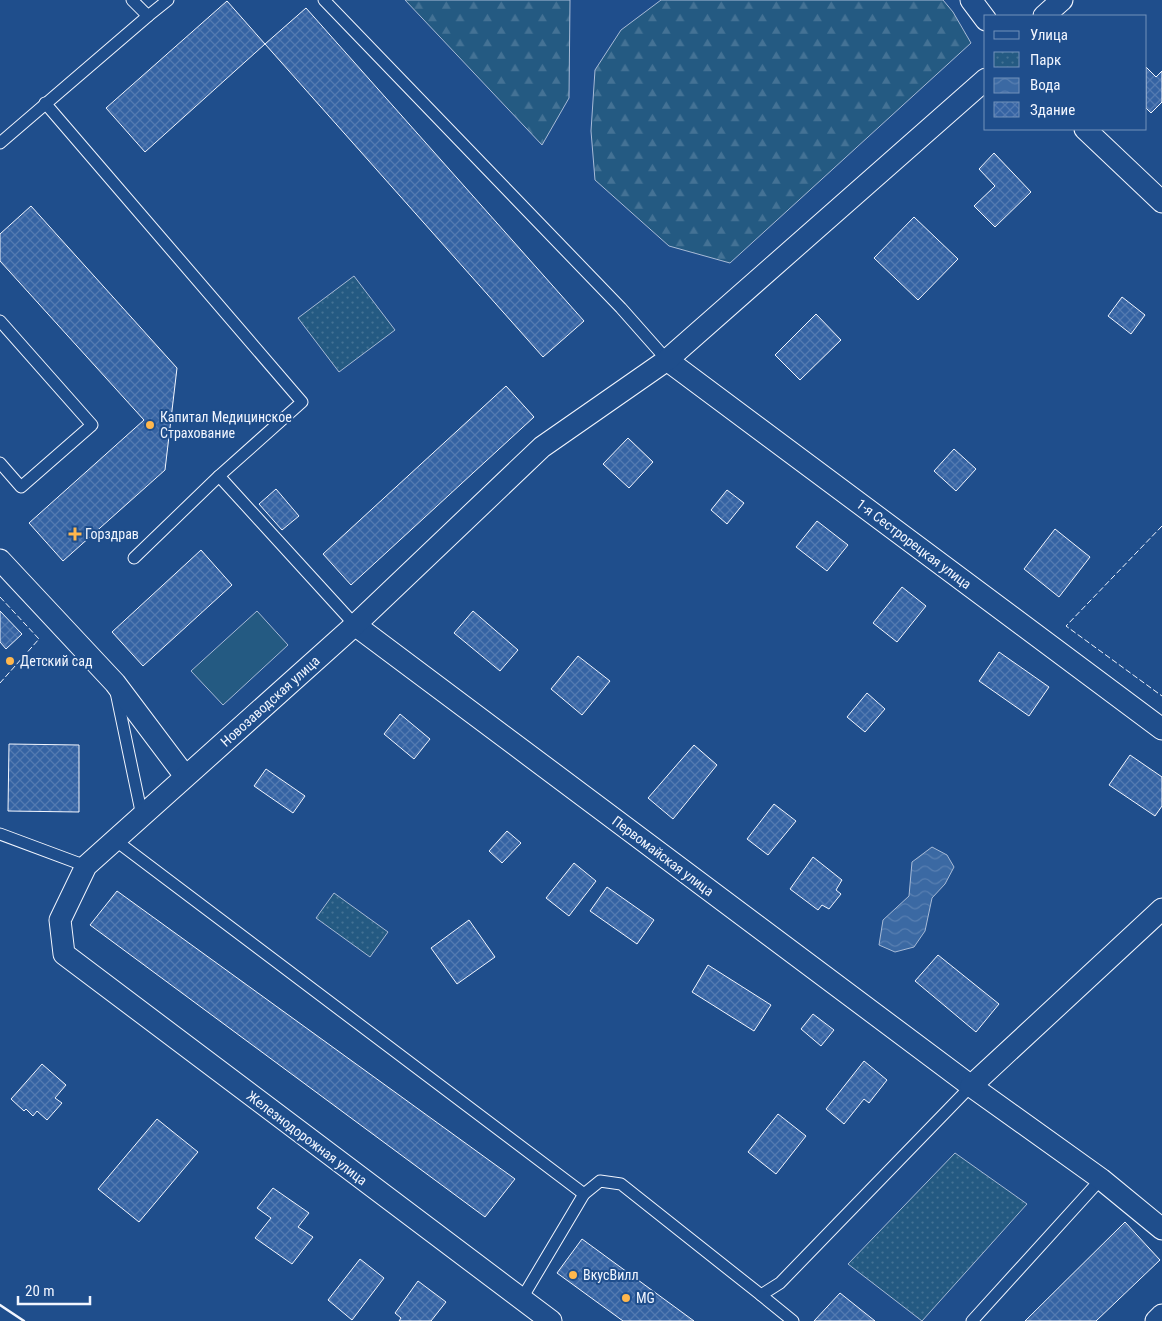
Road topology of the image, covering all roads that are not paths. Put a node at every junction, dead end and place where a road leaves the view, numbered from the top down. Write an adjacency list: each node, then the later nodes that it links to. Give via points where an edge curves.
1 (132, 0): 7 (lane)
2 (168, 0): 7 (lane)
3 (324, 0): 15 (lane, via 621,308)
4 (971, 0): 8 (street)
5 (1062, 0): 6 (street)
6 (1045, 15)
7 (148, 16): 10 (lane)
8 (984, 17)
9 (984, 81): 15 (street, Новозаводская улица)
10 (45, 104): 12 (lane); 17 (lane, via 302,402)
11 (1086, 130): 13 (street)
12 (0, 143)
13 (1162, 202)
14 (0, 321): 16 (lane, via 92,425 21,487)
15 (667, 360): 20 (street, Новозаводская улица, via 542,447); 22 (street, 1-я Сестрорецкая улица)
16 (0, 463)
17 (219, 476): 18 (lane); 20 (lane)
18 (134, 558)
19 (0, 560): 21 (street)
20 (355, 625): 23 (street, Новозаводская улица); 30 (street, Первомайская улица)
21 (114, 683): 23 (street); 24 (lane)
22 (1162, 729)
23 (185, 776): 24 (street, Новозаводская улица)
24 (142, 816): 26 (street, Новозаводская улица)
25 (0, 834): 27 (lane)
26 (115, 840): 27 (street, Новозаводская улица); 32 (lane)
27 (86, 866): 29 (street, Новозаводская улица, via 60,920)
28 (1162, 909): 30 (street)
29 (64, 954): 35 (street, Железнодорожная улица)
30 (971, 1086): 31 (street, Первомайская улица); 34 (lane, via 780,1283)
31 (1101, 1179): 33 (street, Первомайская улица); 39 (lane)
32 (584, 1194): 34 (lane, via 600,1181 621,1184); 35 (lane)
33 (1162, 1229)
34 (761, 1295): 38 (lane)
35 (521, 1300): 37 (street, Железнодорожная улица)
36 (1162, 1315): 40 (street)
37 (551, 1321)
38 (794, 1321)
39 (972, 1321)
40 (1156, 1321)

